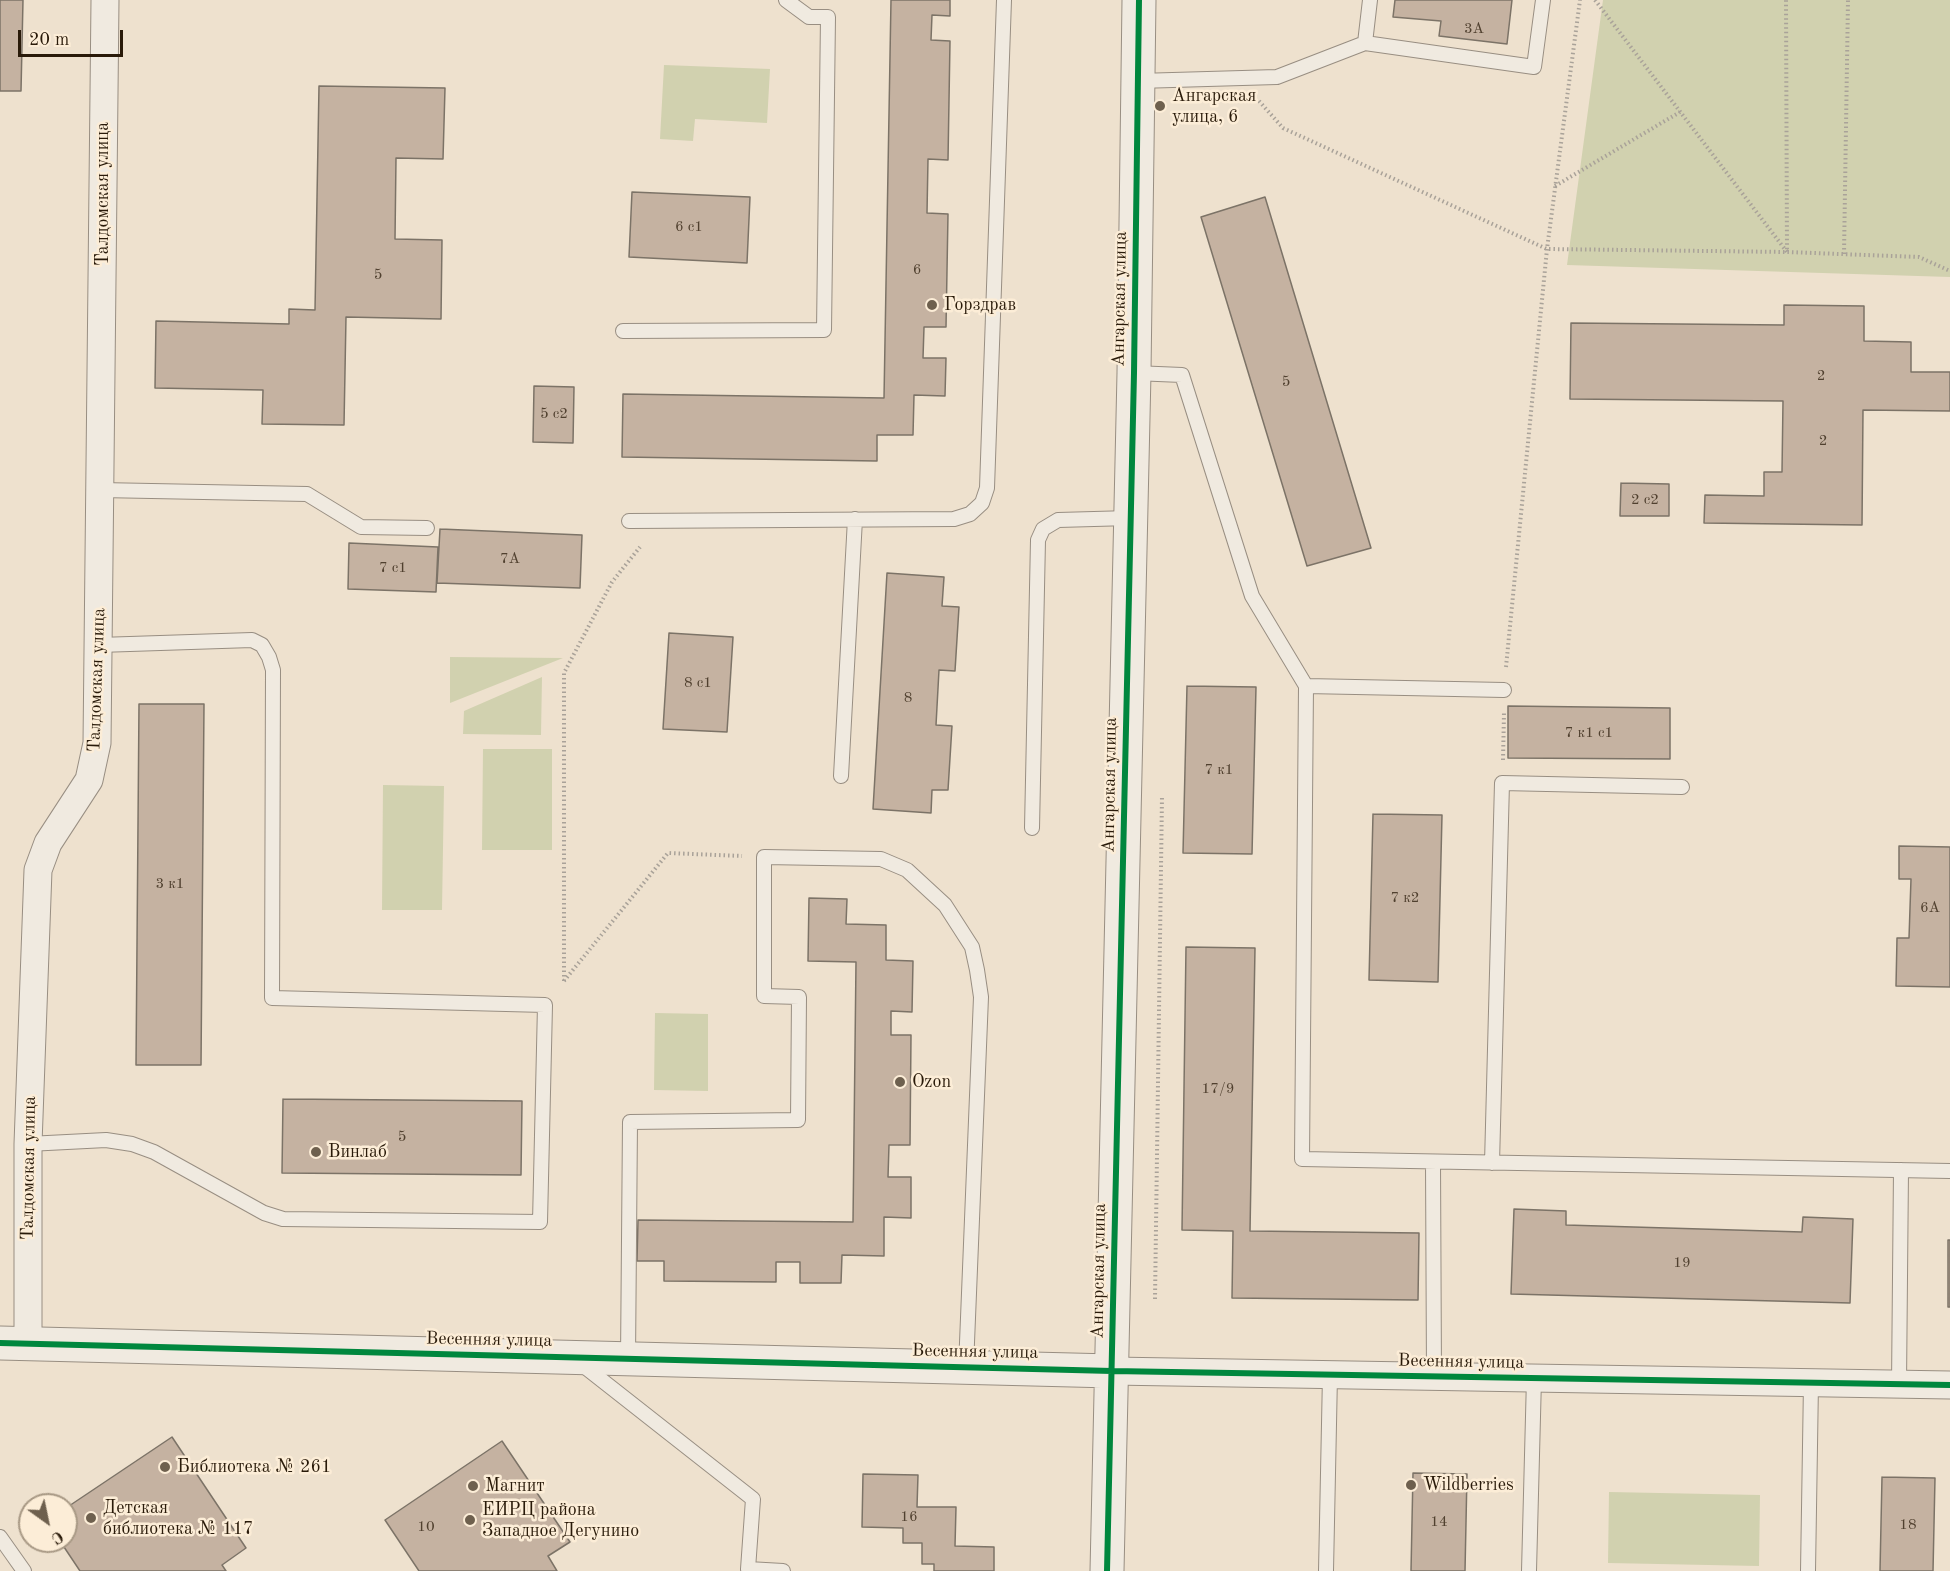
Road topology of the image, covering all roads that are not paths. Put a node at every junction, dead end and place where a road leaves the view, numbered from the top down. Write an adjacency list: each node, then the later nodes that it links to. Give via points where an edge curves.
1 (105, 0): 11 (street, Талдомская улица)
2 (786, 0): 9 (lane, via 809,17 828,17 824,330)
3 (1004, 0): 13 (lane, via 987,488 982,503 970,514 954,519)
4 (1139, 0): 8 (street, Ангарская улица)
5 (1370, 0): 7 (lane)
6 (1543, 0): 7 (lane, via 1534,67)
7 (1365, 43): 8 (lane, via 1277,77)
8 (1138, 81): 10 (street, Ангарская улица)
9 (623, 331)
10 (1134, 373): 12 (street, Ангарская улица); 17 (lane, via 1182,375 1252,596)
11 (100, 490): 15 (lane, via 308,494 362,527); 16 (street, Талдомская улица)
12 (1130, 518): 21 (lane, via 1058,520 1043,529 1038,540); 31 (street, Ангарская улица)
13 (855, 519): 14 (lane); 19 (lane)
14 (629, 520)
15 (427, 528)
16 (99, 645): 22 (street, Талдомская улица, via 94,765 80,798 48,843 38,870); 22 (lane, via 252,640 262,645 269,657 273,670 272,998 545,1005 540,1222 283,1219 264,1213 154,1152 132,1144 106,1140)
17 (1306, 686): 18 (lane); 23 (lane, via 1302,1159)
18 (1504, 690)
19 (841, 776)
20 (1682, 787): 24 (lane, via 1502,783)
21 (1032, 828)
22 (28, 1144): 27 (street, Талдомская улица)
23 (1433, 1162): 24 (lane); 33 (lane)
24 (1492, 1163): 25 (lane)
25 (1901, 1170): 26 (lane); 36 (lane)
26 (1950, 1171)
27 (14, 1344): 28 (street, Весенняя улица)
28 (573, 1358): 29 (street, Весенняя улица); 40 (lane, via 753,1499 748,1569)
29 (628, 1359): 30 (street, Весенняя улица); 30 (lane, via 630,1122 798,1120 800,997 764,996 764,858 881,859 908,870 945,904 972,947 981,997)
30 (966, 1367): 31 (street, Весенняя улица)
31 (1112, 1371): 32 (street, Весенняя улица); 41 (street, Ангарская улица)
32 (1330, 1375): 33 (street, Весенняя улица); 42 (lane)
33 (1434, 1376): 34 (street, Весенняя улица)
34 (1534, 1378): 35 (street, Весенняя улица); 43 (lane)
35 (1811, 1383): 36 (street, Весенняя улица); 44 (lane)
36 (1899, 1384): 37 (street, Весенняя улица)
37 (1950, 1385)
38 (0, 1537): 39 (lane)
39 (24, 1571)
40 (783, 1571)
41 (1107, 1571)
42 (1326, 1571)
43 (1529, 1571)
44 (1808, 1571)

